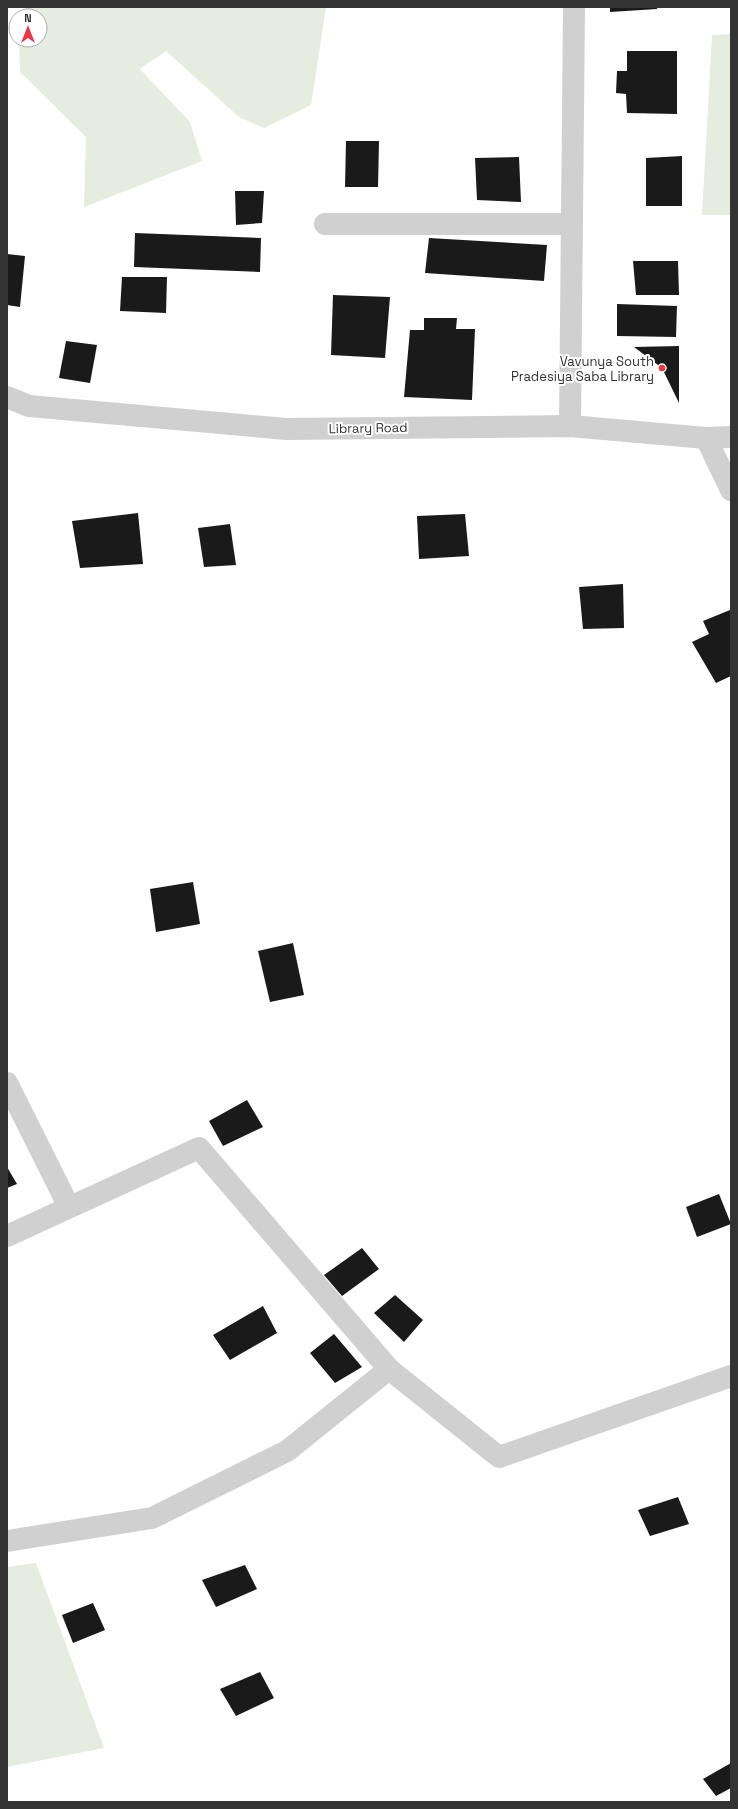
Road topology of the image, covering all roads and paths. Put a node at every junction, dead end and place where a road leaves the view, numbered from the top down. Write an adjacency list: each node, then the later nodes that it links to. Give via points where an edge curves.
1 (574, 7): 3 (street)
2 (325, 224): 3 (street)
3 (572, 224): 5 (street)
4 (7, 397): 5 (street, Library Road, via 29,406 286,429)
5 (570, 426): 7 (street, Library Road)
6 (731, 437): 7 (street, Library Road)
7 (706, 438): 8 (street)
8 (731, 490)
9 (7, 1083): 10 (street)
10 (69, 1208): 11 (street); 12 (street, via 198,1148)
11 (7, 1236)
12 (388, 1369): 13 (street, via 499,1457); 14 (street, via 287,1451 152,1518)
13 (731, 1376)
14 (7, 1541)

